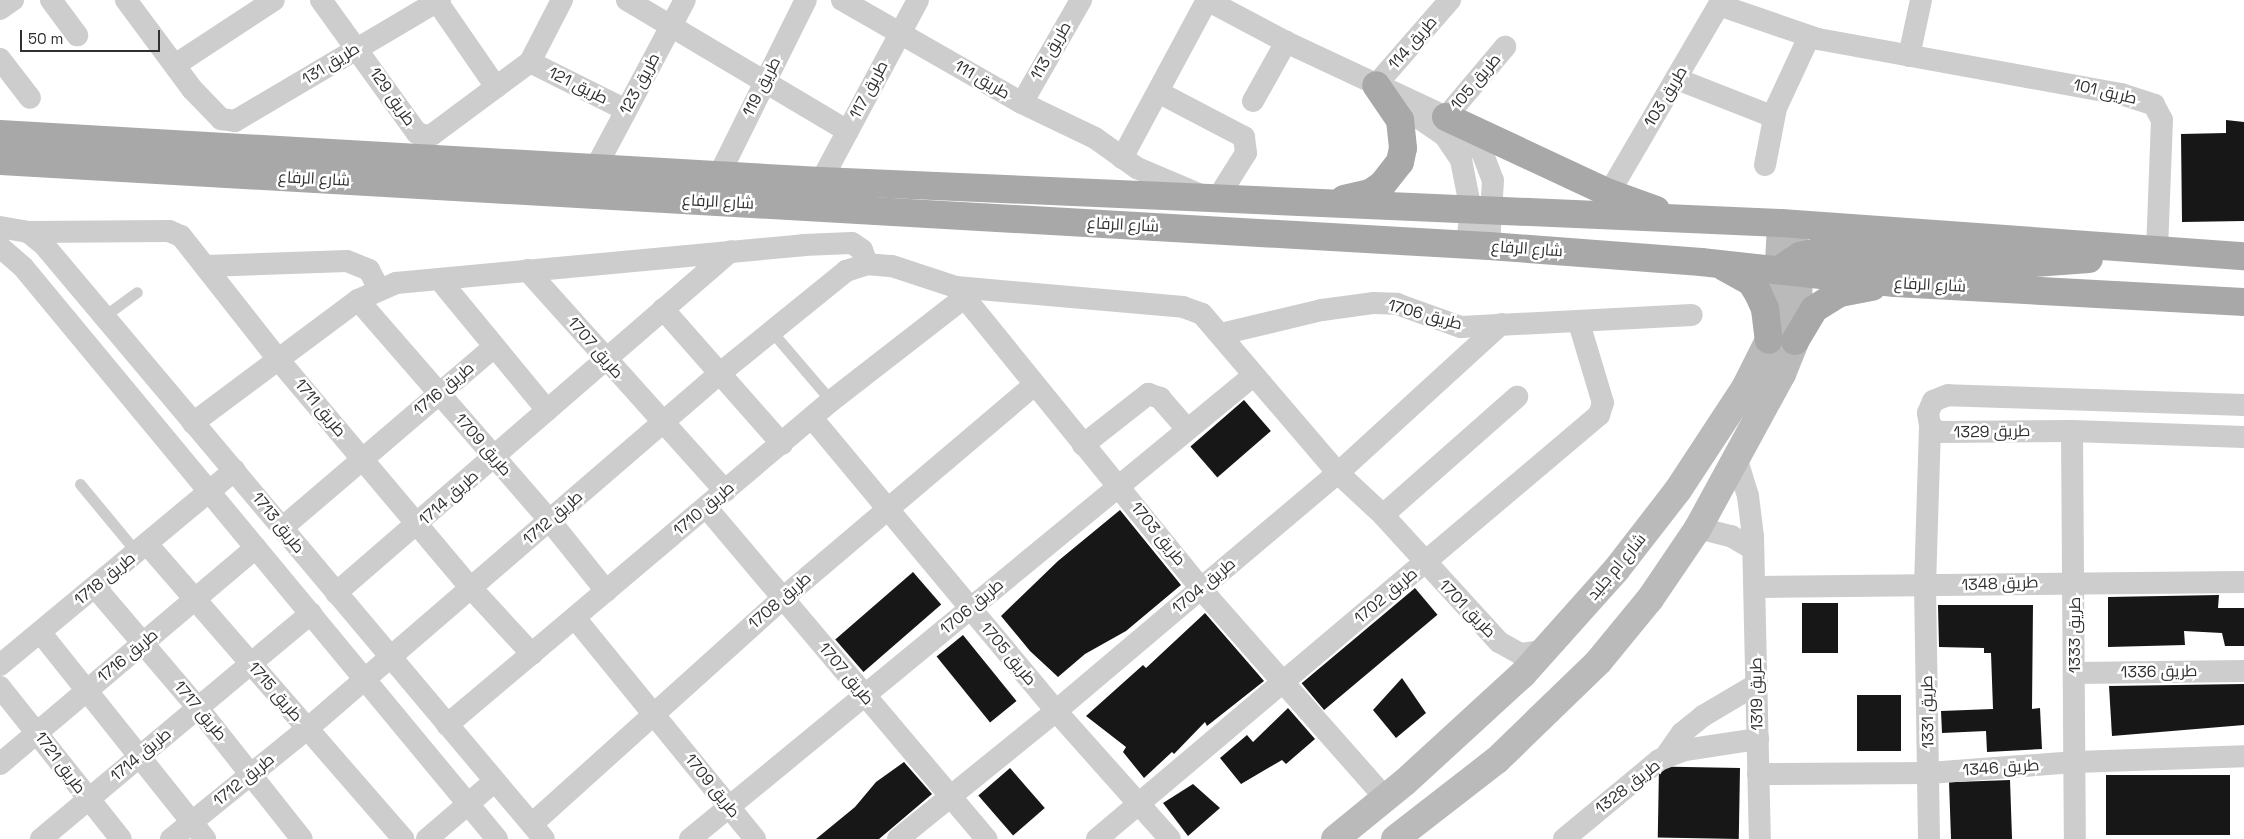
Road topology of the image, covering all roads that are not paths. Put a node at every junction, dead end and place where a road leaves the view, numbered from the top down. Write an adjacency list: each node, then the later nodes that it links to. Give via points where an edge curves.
1 (13, 0): 18 (street)
2 (51, 0): 21 (street)
3 (274, 0): 29 (street)
4 (321, 0): 24 (street, طريق 129)
5 (562, 0): 28 (street)
6 (627, 0): 19 (street)
7 (685, 0): 19 (street, طريق 123)
8 (806, 0): 31 (street, طريق 119)
9 (842, 0): 20 (street, طريق 111)
10 (918, 0): 20 (street, طريق 117)
11 (1081, 0): 37 (street, طريق 113)
12 (1207, 0): 23 (street); 34 (street)
13 (1450, 0): 32 (street, طريق 114)
14 (1921, 0): 26 (street)
15 (129, 1): 29 (street)
16 (438, 1): 24 (street, طريق 131); 33 (street)
17 (1721, 2): 22 (street, طريق 101); 30 (street, طريق 103)
18 (0, 9)
19 (672, 24): 31 (street); 38 (street, طريق 123)
20 (900, 33): 37 (street, طريق 111); 41 (street, طريق 117)
21 (77, 35)
22 (1809, 37): 26 (street, طريق 101); 40 (street)
23 (1286, 42): 32 (street); 36 (street)
24 (357, 47): 29 (street, طريق 131, via 250,115 235,121 221,119 192,89); 33 (street, طريق 129, via 417,133 426,136 434,134)
25 (1505, 47): 39 (street, طريق 105)
26 (1909, 56): 59 (street, طريق 101, via 2121,94 2154,104 2162,120)
27 (0, 59): 35 (street)
28 (530, 62): 33 (street, طريق 129); 38 (street, طريق 121)
29 (175, 65)
30 (1677, 79): 40 (street); 49 (street, طريق 103)
31 (764, 83): 41 (street); 47 (street, طريق 119)
32 (1376, 85): 39 (street); 51 (main road, via 1400,120 1403,148 1400,162 1392,175 1370,193); 52 (street, via 1445,136 1453,146)
33 (496, 87)
34 (1158, 92): 43 (street); 50 (street, via 1244,136 1246,153)
35 (30, 98)
36 (1254, 101)
37 (1022, 103): 43 (street, طريق 111, via 1095,138)
38 (626, 110): 46 (street, طريق 123)
39 (1446, 117): 49 (main road); 52 (street, via 1472,140 1489,166 1494,188)
40 (1774, 117): 45 (street)
41 (848, 130): 48 (street, طريق 117)
42 (0, 134): 46 (main road, شارع الرفاع)
43 (1122, 158): 50 (street, طريق 111, via 1137,168)
44 (0, 161): 57 (main road, شارع الرفاع)
45 (1765, 165)
46 (595, 169): 47 (main road, شارع الرفاع)
47 (719, 175): 48 (main road, شارع الرفاع)
48 (821, 181): 50 (main road, شارع الرفاع)
49 (1609, 193): 53 (main road)
50 (1213, 199): 51 (main road, شارع الرفاع)
51 (1317, 204): 52 (main road, شارع الرفاع)
52 (1482, 210): 53 (main road, شارع الرفاع); 57 (street)
53 (1680, 219): 54 (main road, شارع الرفاع)
54 (1787, 224): 59 (main road, شارع الرفاع); 65 (street, شارع ام جليد)
55 (0, 227): 56 (street)
56 (28, 232): 64 (street, طريق 1711, via 169,231 181,236); 76 (street, طريق 1713, via 44,245)
57 (1478, 245): 62 (main road, شارع الرفاع)
58 (0, 247): 110 (street, طريق 1713, via 23,267)
59 (2149, 250): 61 (main road, شارع الرفاع); 65 (main road, via 2021,264 1818,252)
60 (731, 252): 63 (street, via 852,243 862,250); 66 (street); 74 (street, طريق 1714)
61 (2244, 256)
62 (1701, 262): 65 (main road, شارع الرفاع); 81 (main road, via 1729,268 1751,282)
63 (867, 264): 71 (street, طريق 1712, via 892,266); 79 (street, طريق 1712, via 846,272)
64 (206, 266): 69 (street, via 347,261 369,270); 83 (street, طريق 1711)
65 (1793, 266): 68 (main road, شارع الرفاع); 81 (street, شارع ام جليد)
66 (527, 270): 67 (street); 84 (street, طريق 1707)
67 (439, 278): 69 (street, via 396,283); 82 (street)
68 (1895, 283): 73 (main road, شارع الرفاع); 81 (main road, via 1840,293 1814,309)
69 (379, 289): 72 (street)
70 (137, 292): 76 (lane)
71 (961, 292): 80 (street, طريق 1712, via 1183,307 1202,314); 87 (street, طريق 1703); 90 (street, طريق 1710)
72 (358, 300): 83 (street); 88 (street, طريق 1709)
73 (2244, 302)
74 (664, 309): 84 (street, طريق 1714); 85 (street)
75 (1692, 315): 77 (street, طريق 1706)
76 (103, 317): 94 (street, طريق 1713)
77 (1579, 323): 78 (street, طريق 1706); 121 (street, طريق 1702, via 1603,403 1599,415)
78 (1501, 324): 80 (street, طريق 1706, via 1461,327 1397,304 1373,303 1322,310); 106 (street, طريق 1704)
79 (773, 333): 85 (street, طريق 1712); 90 (lane)
80 (1221, 334): 86 (street, طريق 1701)
81 (1782, 341): 104 (street, شارع ام جليد, via 1782,374); 138 (street, شارع ام جليد, via 1745,388 1678,490 1616,570)
82 (493, 348): 88 (street, طريق 1716); 92 (street)
83 (277, 358): 94 (street); 102 (street, طريق 1711)
84 (604, 360): 92 (street, طريق 1714); 95 (street, طريق 1707)
85 (719, 374): 95 (street, طريق 1712); 100 (street)
86 (1254, 375): 97 (street, طريق 1706); 106 (street, طريق 1701)
87 (1033, 386): 101 (street, طريق 1703); 112 (street, طريق 1708)
88 (439, 392): 102 (street, طريق 1716); 103 (street, طريق 1709)
89 (1517, 397): 113 (street)
90 (832, 401): 93 (street, طريق 1710)
91 (2244, 405): 96 (street, طريق 1329, via 1948,396 1933,402 1928,413)
92 (548, 410): 103 (street, طريق 1714)
93 (812, 418): 100 (street, طريق 1710); 112 (street, طريق 1705)
94 (193, 423): 105 (street, طريق 1713)
95 (664, 423): 109 (street, طريق 1707); 114 (street, طريق 1712)
96 (1930, 426): 98 (street, طريق 1329, via 1939,432); 124 (street, طريق 1331)
97 (1187, 429): 101 (street, via 1160,398 1148,394); 108 (street, طريق 1706)
98 (2072, 431): 99 (street, طريق 1329); 122 (street, طريق 1333)
99 (2244, 437)
100 (782, 444): 109 (street, طريق 1710)
101 (1083, 444): 108 (street, طريق 1703)
102 (362, 458): 115 (street, طريق 1711); 116 (street, طريق 1716)
103 (494, 458): 114 (street, طريق 1709); 115 (street, طريق 1714)
104 (1736, 458): 117 (street, شارع ام جليد); 120 (street, طريق 1319, via 1748,496)
105 (235, 470): 110 (street, طريق 1718); 116 (street, طريق 1713)
106 (1338, 473): 113 (street, طريق 1701); 128 (street, طريق 1704)
107 (80, 484): 119 (lane)
108 (1118, 486): 128 (street, طريق 1703); 133 (street, طريق 1706)
109 (725, 491): 111 (street, طريق 1710)
110 (210, 494): 118 (street, طريق 1713); 119 (street, طريق 1718)
111 (706, 507): 129 (street, طريق 1710); 131 (street, طريق 1707)
112 (887, 509): 131 (street, طريق 1708); 133 (street, طريق 1705)
113 (1383, 515): 121 (street, طريق 1701)
114 (550, 521): 127 (street, طريق 1712); 129 (street, طريق 1709)
115 (418, 525): 127 (street, طريق 1711); 130 (street, طريق 1714)
116 (282, 528): 130 (street, طريق 1713)
117 (1698, 528): 120 (street, via 1731,536); 189 (street, شارع ام جليد, via 1650,599 1599,661 1497,760)
118 (256, 548): 132 (street, طريق 1716); 134 (street, طريق 1713)
119 (142, 549): 125 (street, طريق 1718); 132 (street, طريق 1715)
120 (1753, 549): 126 (street, طريق 1319)
121 (1424, 564): 138 (street, طريق 1701, via 1509,650 1521,654); 146 (street, طريق 1702)
122 (2075, 582): 123 (street, طريق 1348); 124 (street, طريق 1348); 144 (street, طريق 1333)
123 (2244, 582)
124 (1925, 586): 126 (street, طريق 1348); 164 (street, طريق 1331)
125 (95, 587): 136 (street, طريق 1718); 137 (street, طريق 1717)
126 (1756, 587): 147 (street, طريق 1319)
127 (471, 588): 139 (street, طريق 1711); 141 (street, طريق 1712)
128 (1201, 589): 146 (street, طريق 1703); 152 (street, طريق 1704)
129 (606, 591): 135 (street, طريق 1710)
130 (336, 593): 141 (street, طريق 1713)
131 (783, 598): 150 (street, طريق 1707); 153 (street, طريق 1708)
132 (195, 599): 137 (street, طريق 1716); 142 (street, طريق 1715)
133 (969, 608): 150 (street, طريق 1706); 152 (street, طريق 1705)
134 (310, 613): 142 (street, طريق 1714); 145 (street, طريق 1713)
135 (575, 618): 139 (street, طريق 1710); 153 (street, طريق 1709)
136 (40, 632): 140 (street, طريق 1718); 149 (street)
137 (143, 643): 149 (street, طريق 1716); 151 (street, طريق 1717)
138 (1546, 650): 168 (street, شارع ام جليد, via 1476,719)
139 (532, 654): 154 (street, طريق 1710)
140 (3, 655)
141 (389, 658): 145 (street, طريق 1712); 154 (street, طريق 1713)
142 (250, 663): 151 (street, طريق 1714); 155 (street, طريق 1715)
143 (2244, 671): 144 (street, طريق 1336)
144 (2075, 673): 161 (street, طريق 1333)
145 (366, 678): 155 (street, طريق 1712); 171 (street, طريق 1713)
146 (1284, 682): 168 (street, طريق 1703); 170 (street, طريق 1702)
147 (1757, 684): 157 (street, طريق 1319); 160 (street, via 1682,733)
148 (0, 687): 156 (street, طريق 1721)
149 (88, 690): 156 (street, طريق 1716); 158 (street)
150 (865, 696): 167 (street, طريق 1707); 172 (street, طريق 1706)
151 (198, 708): 158 (street, طريق 1714); 163 (street, طريق 1717)
152 (1056, 711): 167 (street, طريق 1704); 170 (street, طريق 1705)
153 (654, 714): 172 (street, طريق 1709); 174 (street, طريق 1708)
154 (447, 725): 166 (street, طريق 1713)
155 (307, 729): 163 (street, طريق 1712); 179 (street, طريق 1715)
156 (38, 732): 162 (street, طريق 1716); 169 (street, طريق 1721)
157 (1758, 740): 160 (street, طريق 1328, via 1685,750); 165 (street, طريق 1319)
158 (140, 756): 169 (street, طريق 1714); 173 (street)
159 (2244, 756): 161 (street, طريق 1346)
160 (1665, 757): 190 (street, طريق 1328)
161 (2076, 762): 164 (street, طريق 1346); 193 (street, طريق 1333)
162 (0, 764)
163 (251, 773): 173 (street, طريق 1712); 175 (street, طريق 1717)
164 (1929, 773): 165 (street, طريق 1346); 192 (street, طريق 1331)
165 (1758, 774): 191 (street, طريق 1319)
166 (495, 782): 171 (street); 174 (street, طريق 1713)
167 (949, 798): 184 (street, طريق 1704); 185 (street, طريق 1707)
168 (1385, 798): 188 (street, شارع ام جليد)
169 (88, 799): 176 (street, طريق 1714); 177 (street, طريق 1721)
170 (1139, 803): 186 (street, طريق 1702); 187 (street, طريق 1705)
171 (469, 804): 180 (street); 181 (street, طريق 1713)
172 (729, 807): 182 (street, طريق 1706); 183 (street, طريق 1709)
173 (199, 830): 178 (street, طريق 1712)
174 (538, 831)
175 (298, 838)
176 (41, 839)
177 (121, 839)
178 (171, 839)
179 (403, 839)
180 (427, 839)
181 (496, 839)
182 (690, 839)
183 (755, 839)
184 (898, 839)
185 (987, 839)
186 (1098, 839)
187 (1170, 839)
188 (1335, 839)
189 (1395, 839)
190 (1564, 839)
191 (1760, 839)
192 (1929, 839)
193 (2075, 839)

